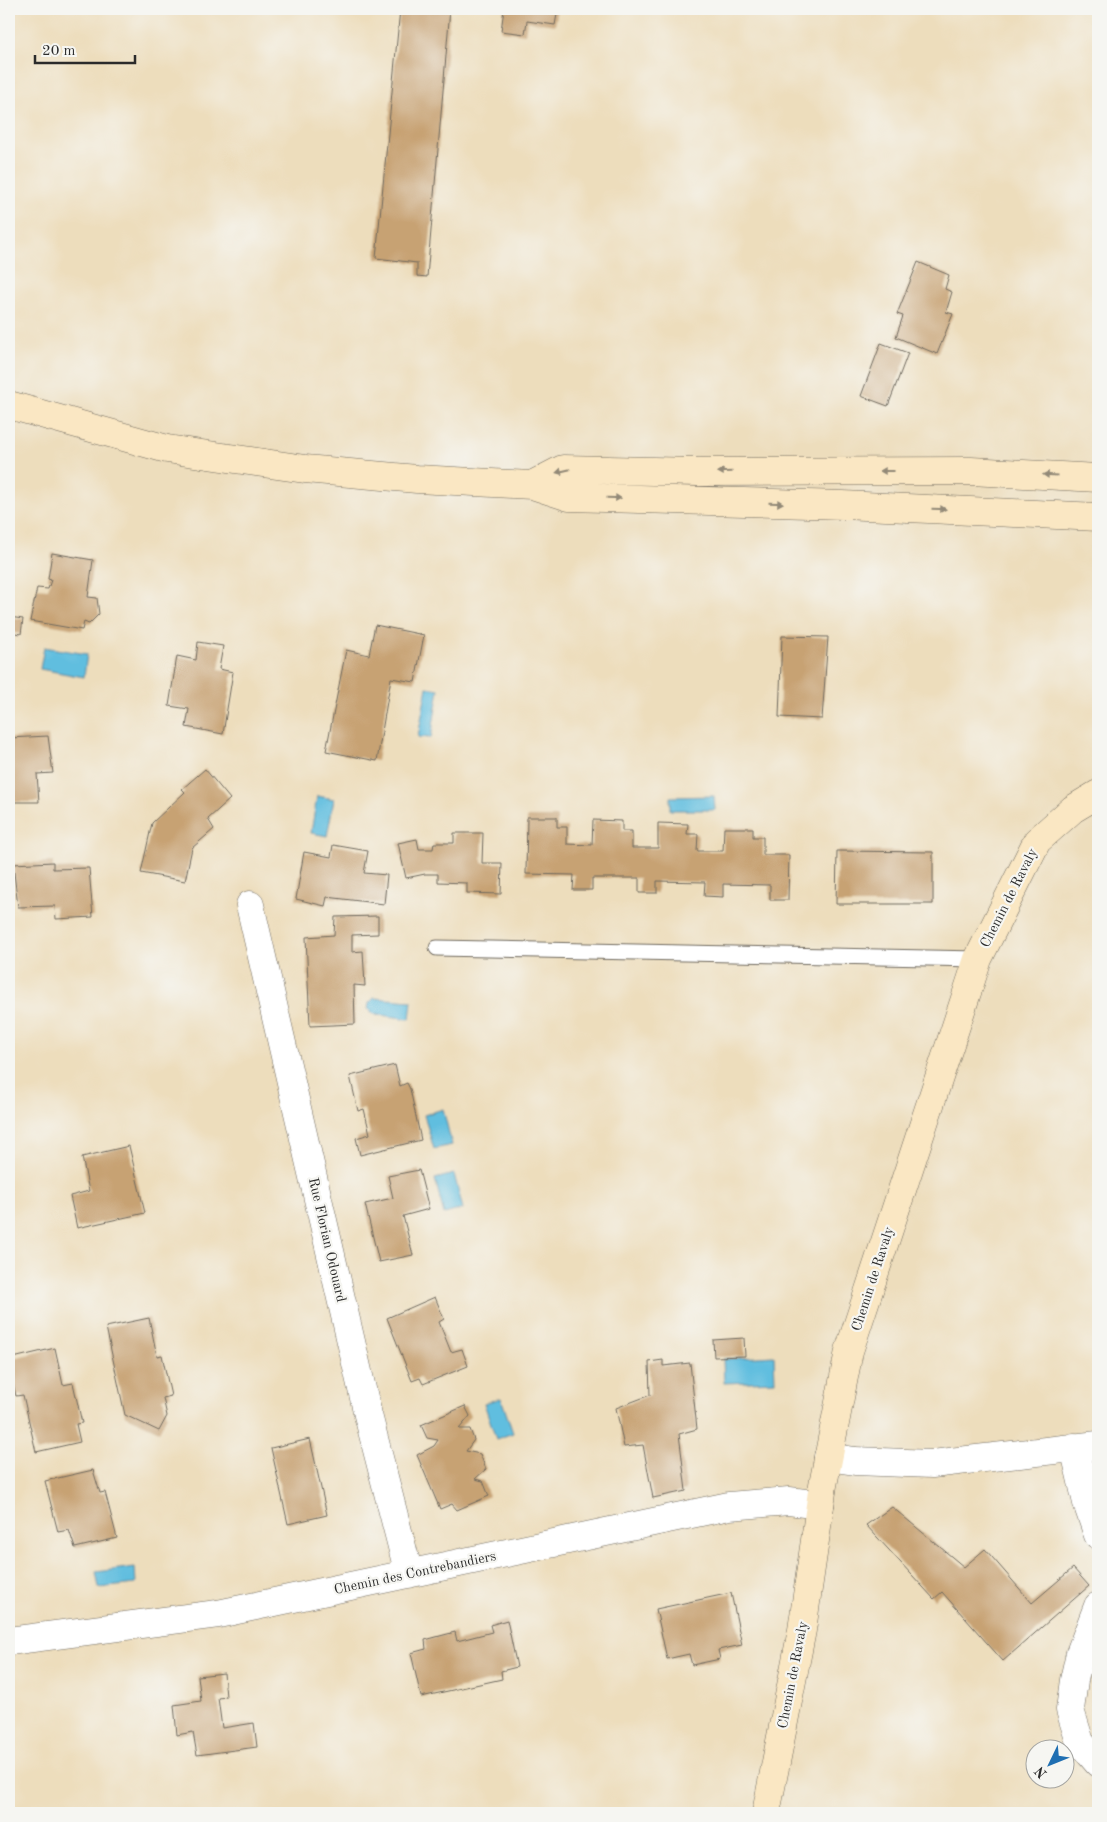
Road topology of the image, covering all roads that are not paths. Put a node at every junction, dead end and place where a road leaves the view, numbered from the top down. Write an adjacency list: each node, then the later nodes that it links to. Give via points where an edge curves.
1 (9, 405): 3 (main road, via 167,449 305,469)
2 (1098, 478): 3 (main road, one-way to 3, via 971,471 563,469)
3 (532, 485): 4 (main road, one-way to 4, via 569,497)
4 (1098, 517)
5 (1098, 794): 8 (main road, Chemin de Ravaly, via 1073,809 1037,841)
6 (250, 905): 13 (street, Rue Florian Odouard, via 368,1415)
7 (438, 948): 8 (lane)
8 (978, 959): 10 (main road, Chemin de Ravaly, via 849,1352)
9 (1086, 1446): 10 (street, via 932,1464); 12 (street, via 1087,1503)
10 (828, 1457): 11 (main road, Chemin de Ravaly)
11 (820, 1505): 13 (street, Chemin des Contrebandiers, via 789,1501 729,1506); 17 (main road, Chemin de Ravaly, via 802,1630)
12 (1098, 1535)
13 (409, 1574): 15 (street, Chemin des Contrebandiers, via 218,1614)
14 (1098, 1606): 16 (street, via 1080,1653 1070,1710 1080,1742)
15 (9, 1640)
16 (1098, 1762)
17 (766, 1813)

